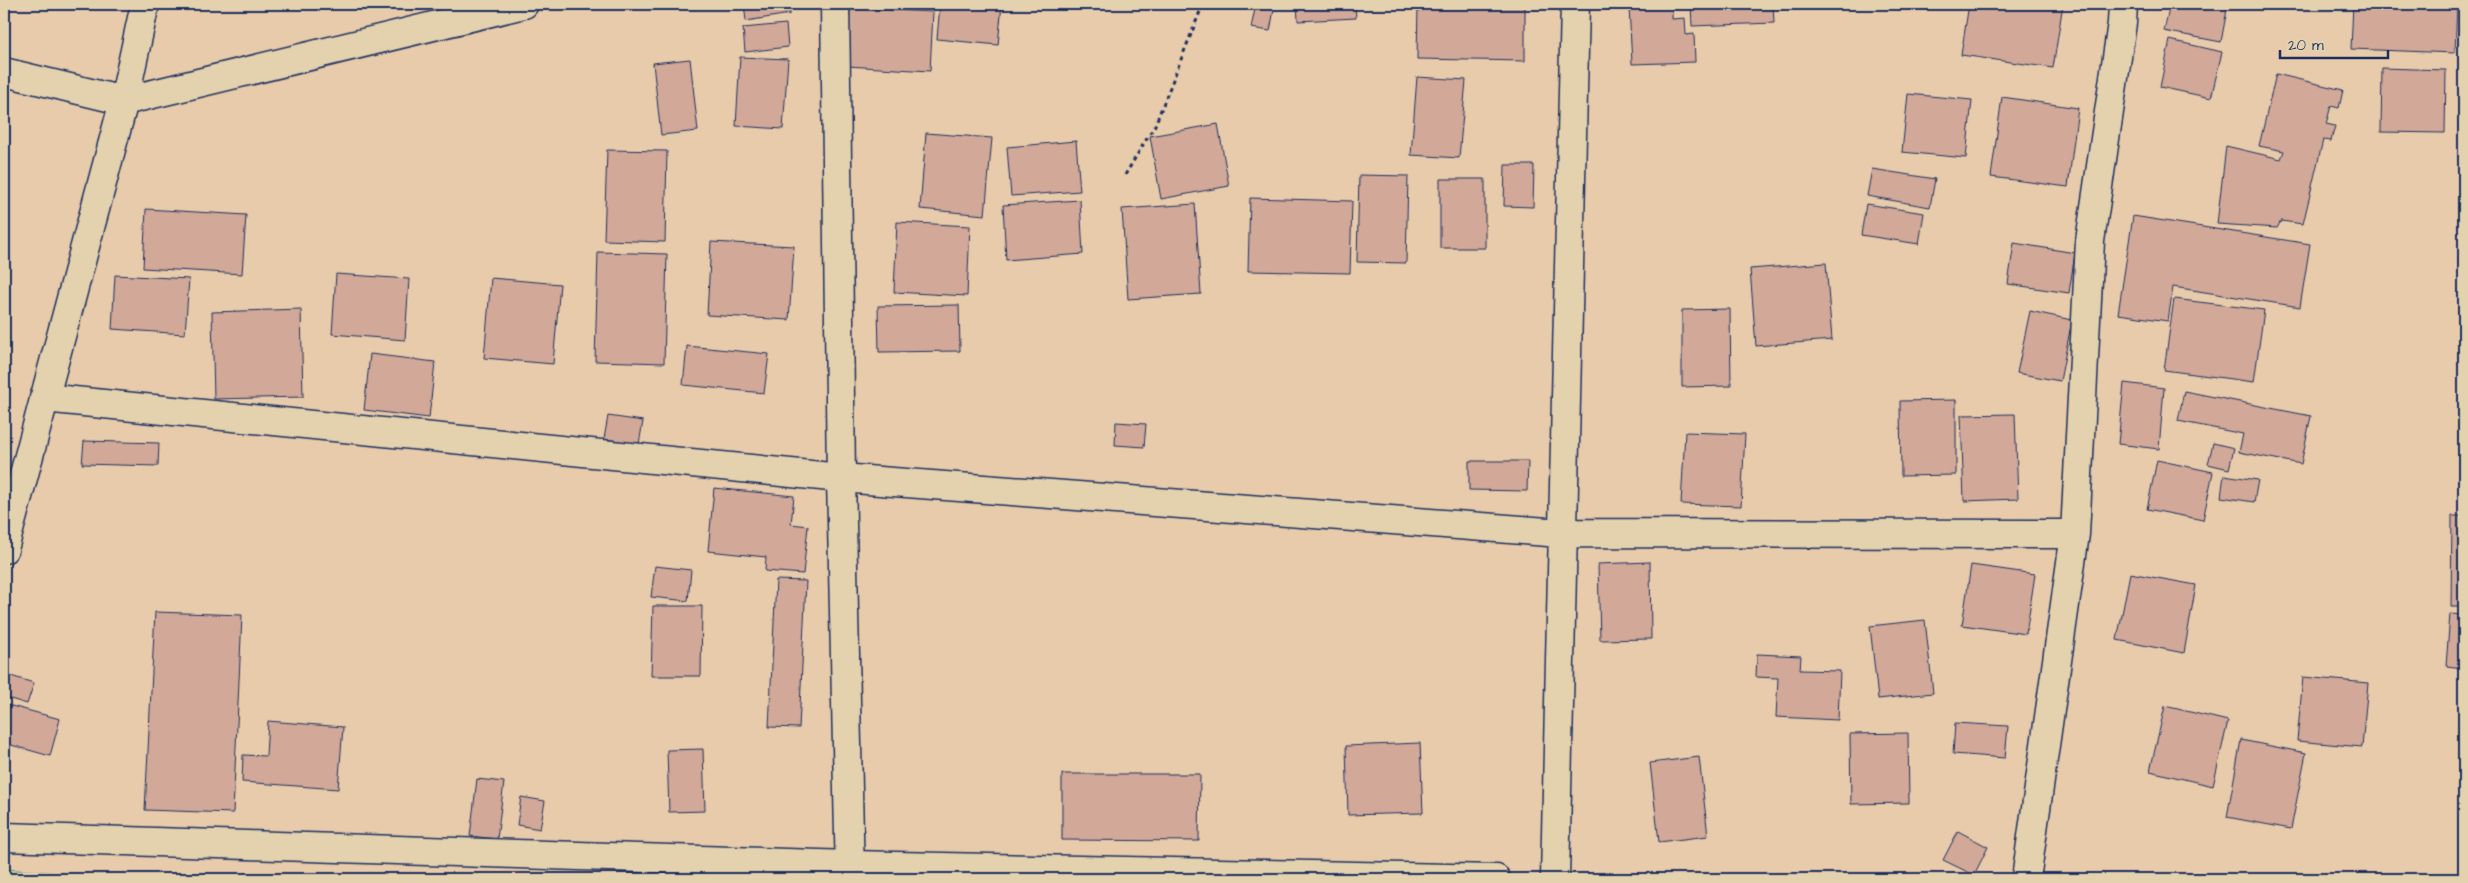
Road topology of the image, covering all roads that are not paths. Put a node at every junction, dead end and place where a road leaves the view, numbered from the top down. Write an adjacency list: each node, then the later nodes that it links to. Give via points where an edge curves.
1 (145, 4): 7 (street)
2 (524, 4): 7 (street)
3 (834, 4): 9 (street)
4 (1575, 4): 10 (street)
5 (2122, 4): 11 (street, via 2090,241)
6 (4, 72): 7 (street)
7 (124, 101): 8 (street)
8 (44, 398): 9 (street); 12 (street)
9 (841, 478): 10 (street); 14 (street)
10 (1561, 533): 11 (street); 16 (street)
11 (2075, 534): 17 (street)
12 (4, 549)
13 (4, 837): 14 (street)
14 (850, 872): 15 (street)
15 (1496, 879)
16 (1555, 879)
17 (2026, 879)

